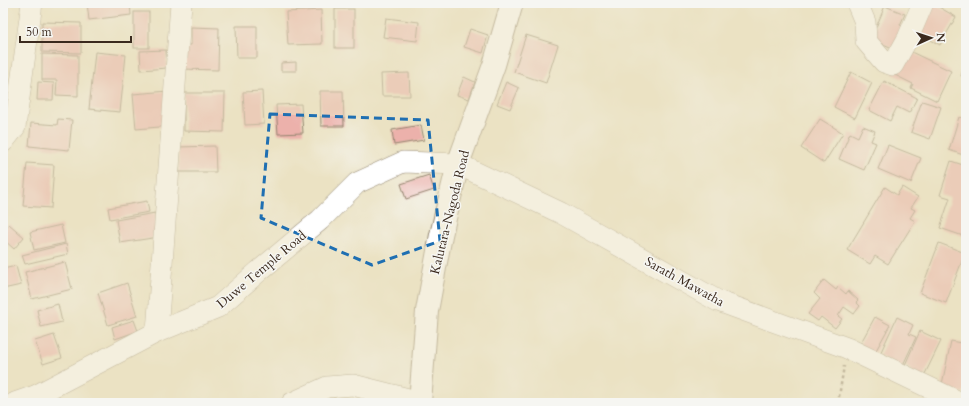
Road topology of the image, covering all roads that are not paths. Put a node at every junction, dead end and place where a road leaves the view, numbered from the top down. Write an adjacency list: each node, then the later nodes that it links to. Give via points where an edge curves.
1 (32, 3): 6 (street, via 15,127)
2 (181, 3): 8 (street)
3 (512, 3): 7 (main road, Kalutara-Nagoda Road, via 494,65)
4 (857, 3): 5 (street, via 865,22 866,41 884,62 893,65)
5 (923, 3)
6 (3, 142)
7 (458, 164): 8 (street, Duwe Temple Road, via 403,162 357,183 320,220 218,307); 9 (main road, Kalutara-Nagoda Road, via 427,311); 12 (street, Sarath Mawatha, via 561,213 718,301 847,348)
8 (158, 332): 10 (street, Duwe Temple Road, via 35,396)
9 (420, 402): 11 (street, via 352,386 327,387)
10 (15, 403)
11 (292, 403)
12 (961, 403)

